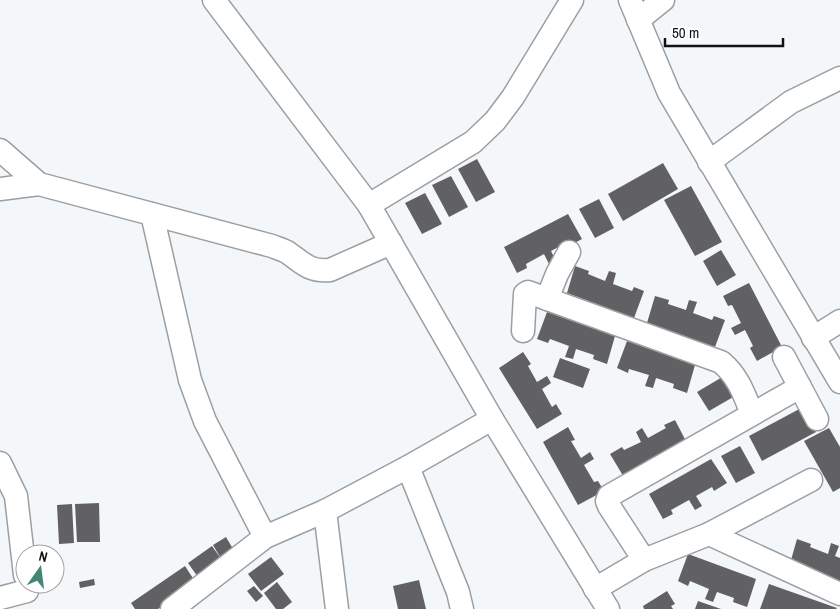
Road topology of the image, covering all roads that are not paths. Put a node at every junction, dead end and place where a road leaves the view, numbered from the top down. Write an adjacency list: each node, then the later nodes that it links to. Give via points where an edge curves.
1 (214, 0): 10 (street)
2 (572, 0): 10 (street, via 495,121 473,142)
3 (663, 0): 4 (street)
4 (634, 10): 7 (street, via 669,93)
5 (840, 78): 7 (street, via 790,102)
6 (0, 150): 8 (street)
7 (710, 162): 17 (street)
8 (39, 184): 9 (street); 11 (street)
9 (0, 189)
10 (369, 205): 12 (street)
11 (152, 214): 12 (street, via 272,246 320,271 330,270); 29 (street, via 190,380 205,421)
12 (391, 243): 22 (street)
13 (569, 252): 14 (street)
14 (547, 299): 16 (street, via 528,292 525,294); 21 (street, via 721,362 738,380)
15 (840, 321): 17 (street)
16 (523, 331)
17 (813, 338): 19 (street)
18 (784, 357): 20 (street)
19 (840, 382)
20 (800, 387): 21 (street); 23 (street)
21 (752, 414): 31 (street, via 609,496 609,506)
22 (492, 419): 25 (street); 32 (street)
23 (817, 419)
24 (0, 463): 30 (street, via 16,496)
25 (408, 467): 27 (street); 38 (street)
26 (811, 480): 28 (street)
27 (326, 511): 29 (street); 37 (street)
28 (709, 534): 31 (street); 34 (street)
29 (265, 537): 36 (street)
30 (22, 544)
31 (644, 560): 32 (street)
32 (595, 589): 39 (street)
33 (15, 594): 35 (street)
34 (840, 594)
35 (0, 598)
36 (172, 609)
37 (337, 609)
38 (462, 609)
39 (608, 609)

